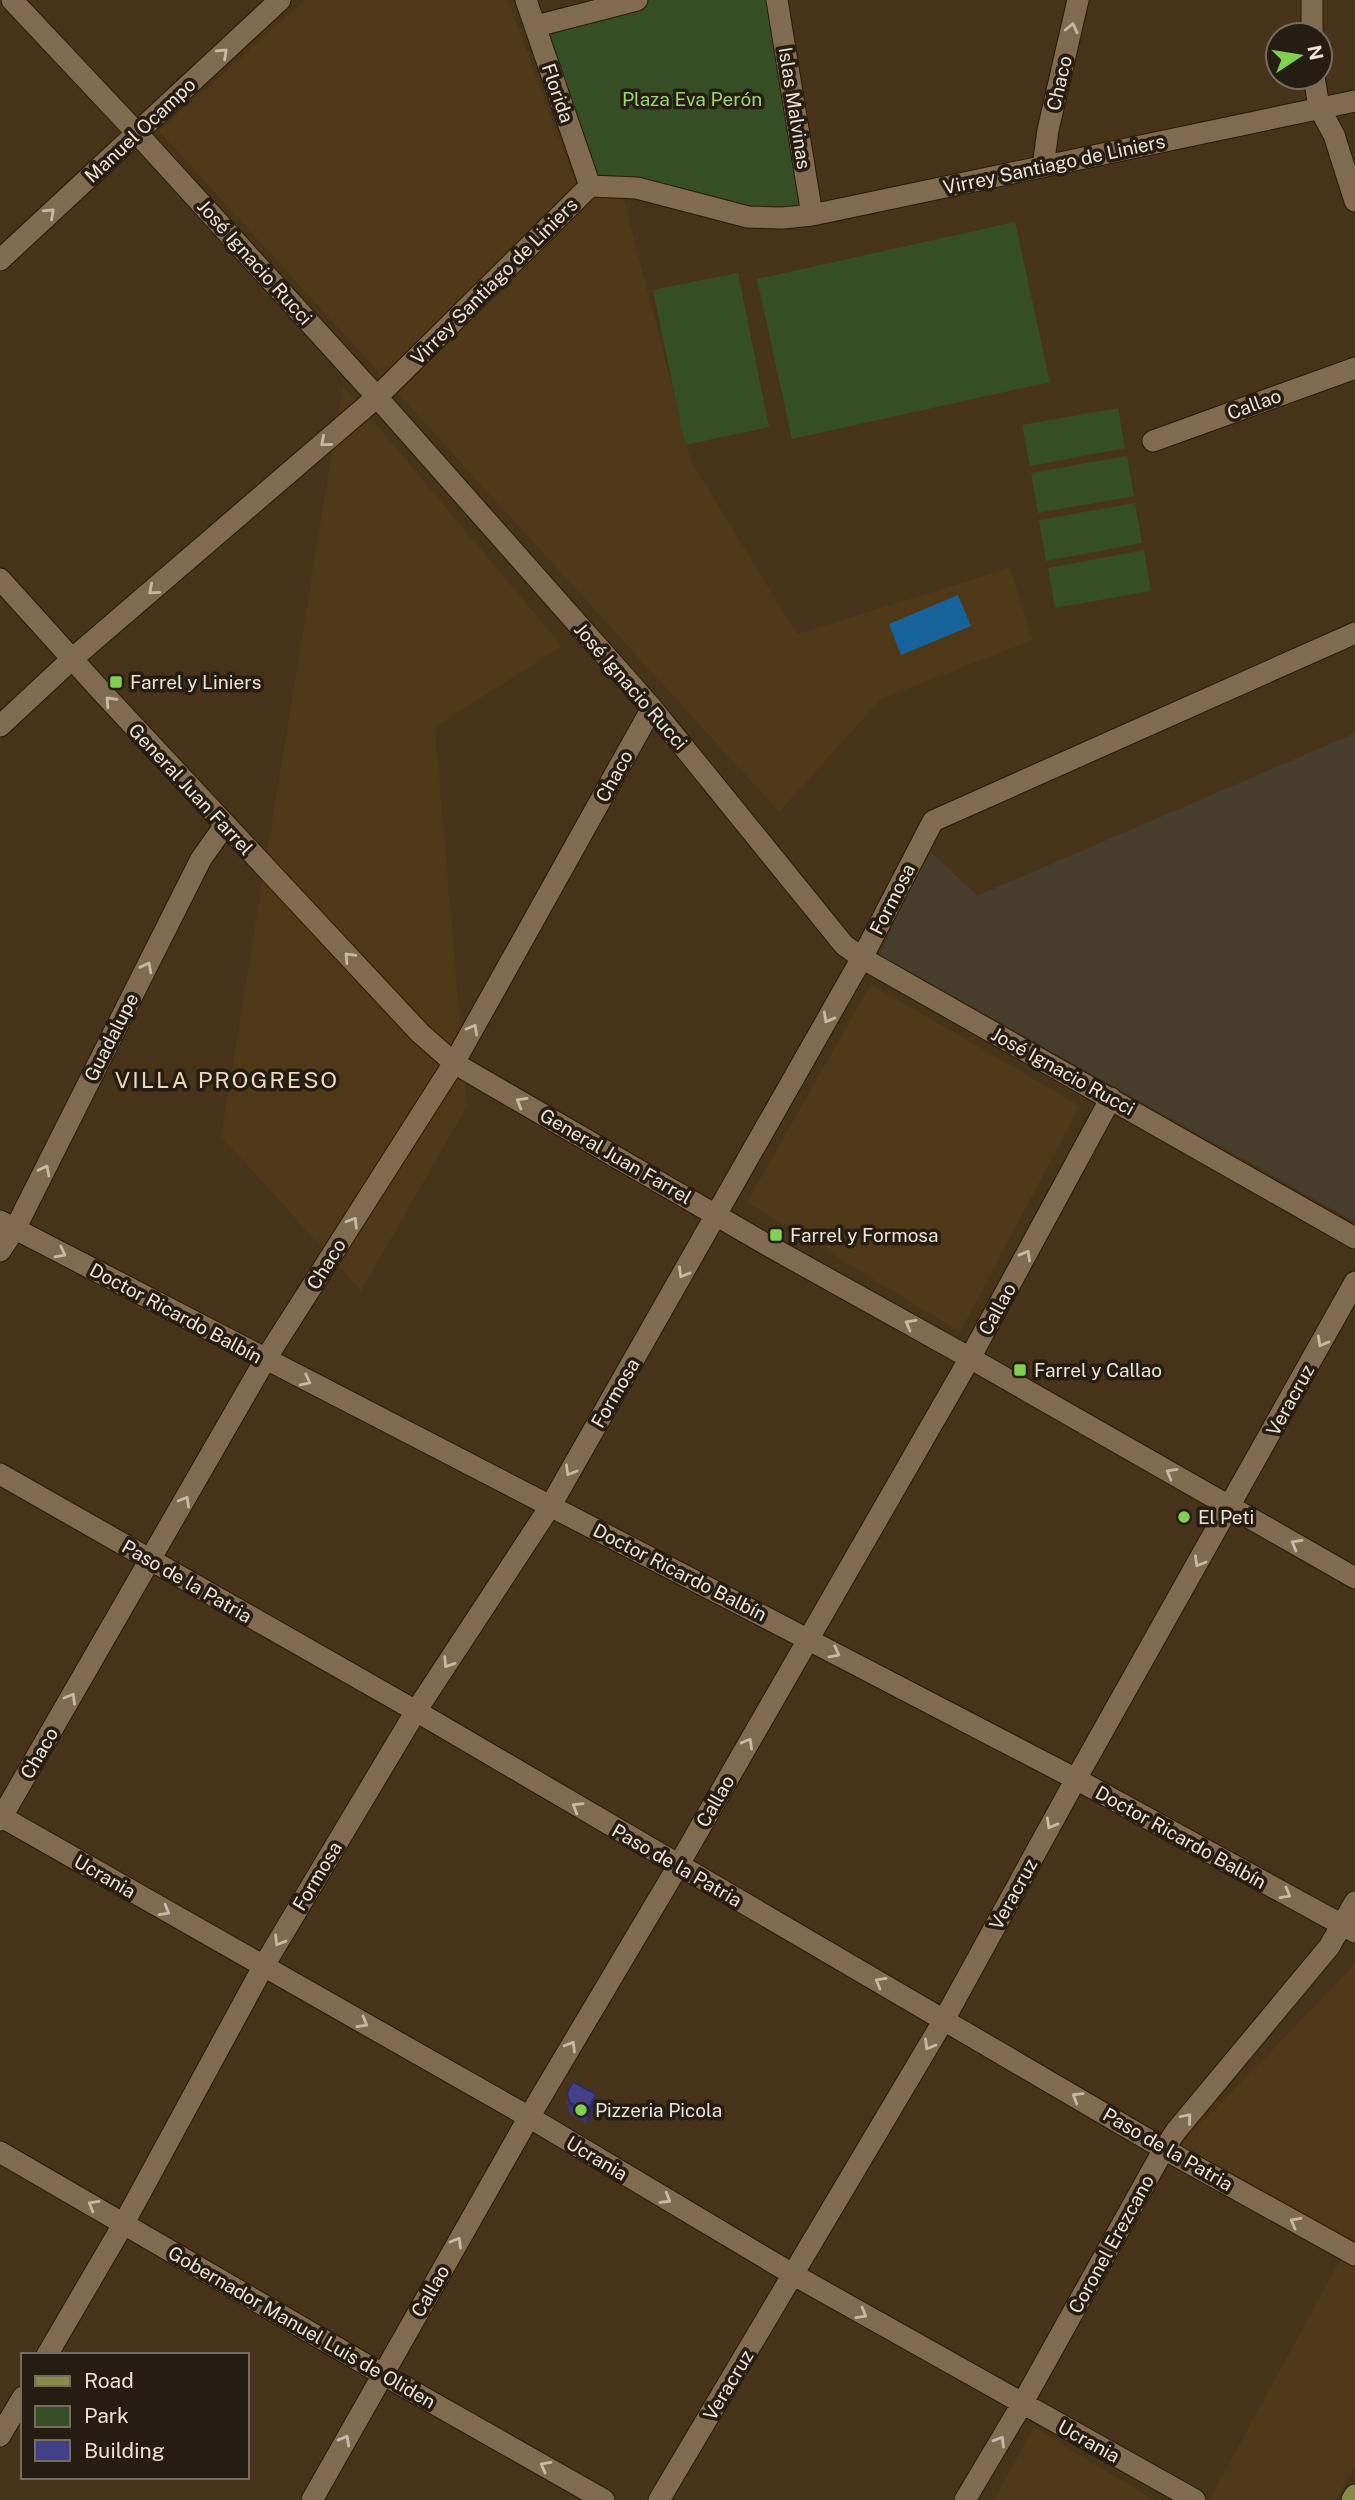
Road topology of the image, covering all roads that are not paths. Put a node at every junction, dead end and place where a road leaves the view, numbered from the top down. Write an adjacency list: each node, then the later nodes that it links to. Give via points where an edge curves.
1 (12, 0): 13 (street, José Ignacio Rucci)
2 (280, 0): 13 (street, Manuel Ocampo, one-way to 2)
3 (526, 0): 9 (street, Florida)
4 (637, 0): 9 (street)
5 (777, 0): 17 (street, Islas Malvinas)
6 (1078, 0): 14 (street, Chaco, one-way to 6)
7 (1312, 0): 8 (street)
8 (1312, 21)
9 (536, 26): 15 (street, Florida)
10 (1316, 91): 12 (street)
11 (1355, 100): 12 (street, Virrey Santiago de Liniers)
12 (1319, 107): 14 (street, Virrey Santiago de Liniers); 16 (street, via 1334,135)
13 (136, 132): 18 (street, Manuel Ocampo, one-way to 13); 20 (street, José Ignacio Rucci)
14 (1043, 167): 17 (street, Virrey Santiago de Liniers)
15 (590, 186): 17 (street, Virrey Santiago de Liniers, via 637,188 748,217); 20 (street, Virrey Santiago de Liniers)
16 (1355, 201)
17 (812, 215)
18 (0, 260)
19 (1355, 368): 21 (street, Callao)
20 (377, 397): 24 (street, Virrey Santiago de Liniers, one-way to 24); 25 (street, José Ignacio Rucci)
21 (1153, 441)
22 (0, 579): 24 (street, General Juan Farrel)
23 (1355, 633): 28 (street, Formosa, via 938,817 926,831)
24 (72, 659): 26 (street, Virrey Santiago de Liniers); 27 (street, General Juan Farrel, one-way to 24)
25 (652, 708): 28 (street, José Ignacio Rucci, via 831,931); 29 (street, Chaco, one-way to 25)
26 (0, 726)
27 (225, 825): 29 (street, General Juan Farrel, one-way to 27, via 420,1033); 32 (street, Guadalupe, one-way to 27, via 201,859)
28 (862, 958): 30 (street, José Ignacio Rucci); 31 (street, Formosa, one-way to 31)
29 (454, 1063): 31 (street, General Juan Farrel, one-way to 29); 37 (street, Chaco, one-way to 29)
30 (1111, 1098): 33 (street, José Ignacio Rucci); 36 (street, Callao, one-way to 30)
31 (717, 1214): 36 (street, General Juan Farrel, one-way to 31); 39 (street, Formosa, one-way to 39)
32 (7, 1225): 34 (street, Guadalupe); 37 (street, Doctor Ricardo Balbín, one-way to 37)
33 (1355, 1237)
34 (0, 1251)
35 (1355, 1282): 40 (street, Veracruz, one-way to 40)
36 (970, 1357): 40 (street, General Juan Farrel, one-way to 36); 43 (street, Callao)
37 (265, 1360): 39 (street, Doctor Ricardo Balbín, one-way to 39); 41 (street, Chaco, one-way to 37)
38 (0, 1474): 41 (street, Paso de la Patria)
39 (551, 1505): 43 (street, Doctor Ricardo Balbín); 44 (street, Formosa, one-way to 44)
40 (1230, 1507): 42 (street, General Juan Farrel, one-way to 40); 45 (street, Veracruz, one-way to 45)
41 (151, 1561): 44 (street, Paso de la Patria); 46 (street, Chaco, one-way to 41)
42 (1355, 1578)
43 (807, 1639): 45 (street, Doctor Ricardo Balbín, one-way to 45); 47 (street, Callao, one-way to 43)
44 (416, 1712): 47 (street, Paso de la Patria, one-way to 44); 50 (street, Formosa, one-way to 50)
45 (1076, 1779): 49 (street, Doctor Ricardo Balbín, one-way to 49); 51 (street, Veracruz, one-way to 51)
46 (1, 1818): 50 (street, Ucrania, one-way to 50)
47 (678, 1866): 51 (street, Paso de la Patria, one-way to 47); 52 (street, Callao, one-way to 47)
48 (1355, 1902): 49 (street, Coronel Erezcano)
49 (1349, 1928): 53 (street, Coronel Erezcano, one-way to 49)
50 (263, 1967): 52 (street, Ucrania, one-way to 52); 55 (street, Formosa)
51 (945, 2018): 53 (street, Paso de la Patria, one-way to 51); 57 (street, Veracruz, one-way to 57)
52 (529, 2117): 57 (street, Ucrania, one-way to 57); 59 (street, Callao, one-way to 52)
53 (1164, 2149): 56 (street, Paso de la Patria, one-way to 53); 61 (street, Coronel Erezcano)
54 (0, 2152): 55 (street, Gobernador Manuel Luis de Oliden, one-way to 54)
55 (124, 2223): 58 (street, Formosa); 59 (street, Gobernador Manuel Luis de Oliden)
56 (1355, 2255)
57 (794, 2275): 61 (street, Ucrania, one-way to 61); 66 (street, Veracruz)
58 (48, 2353)
59 (382, 2374): 64 (street, Callao, one-way to 59); 65 (street, Gobernador Manuel Luis de Oliden, one-way to 59)
60 (21, 2400): 62 (street)
61 (1022, 2404): 67 (street, Coronel Erezcano, one-way to 61); 68 (street, Ucrania)
62 (0, 2436)
63 (1355, 2495): 69 (main road)
64 (312, 2500)
65 (604, 2500)
66 (659, 2500)
67 (965, 2500)
68 (1195, 2500)
69 (1352, 2500)

